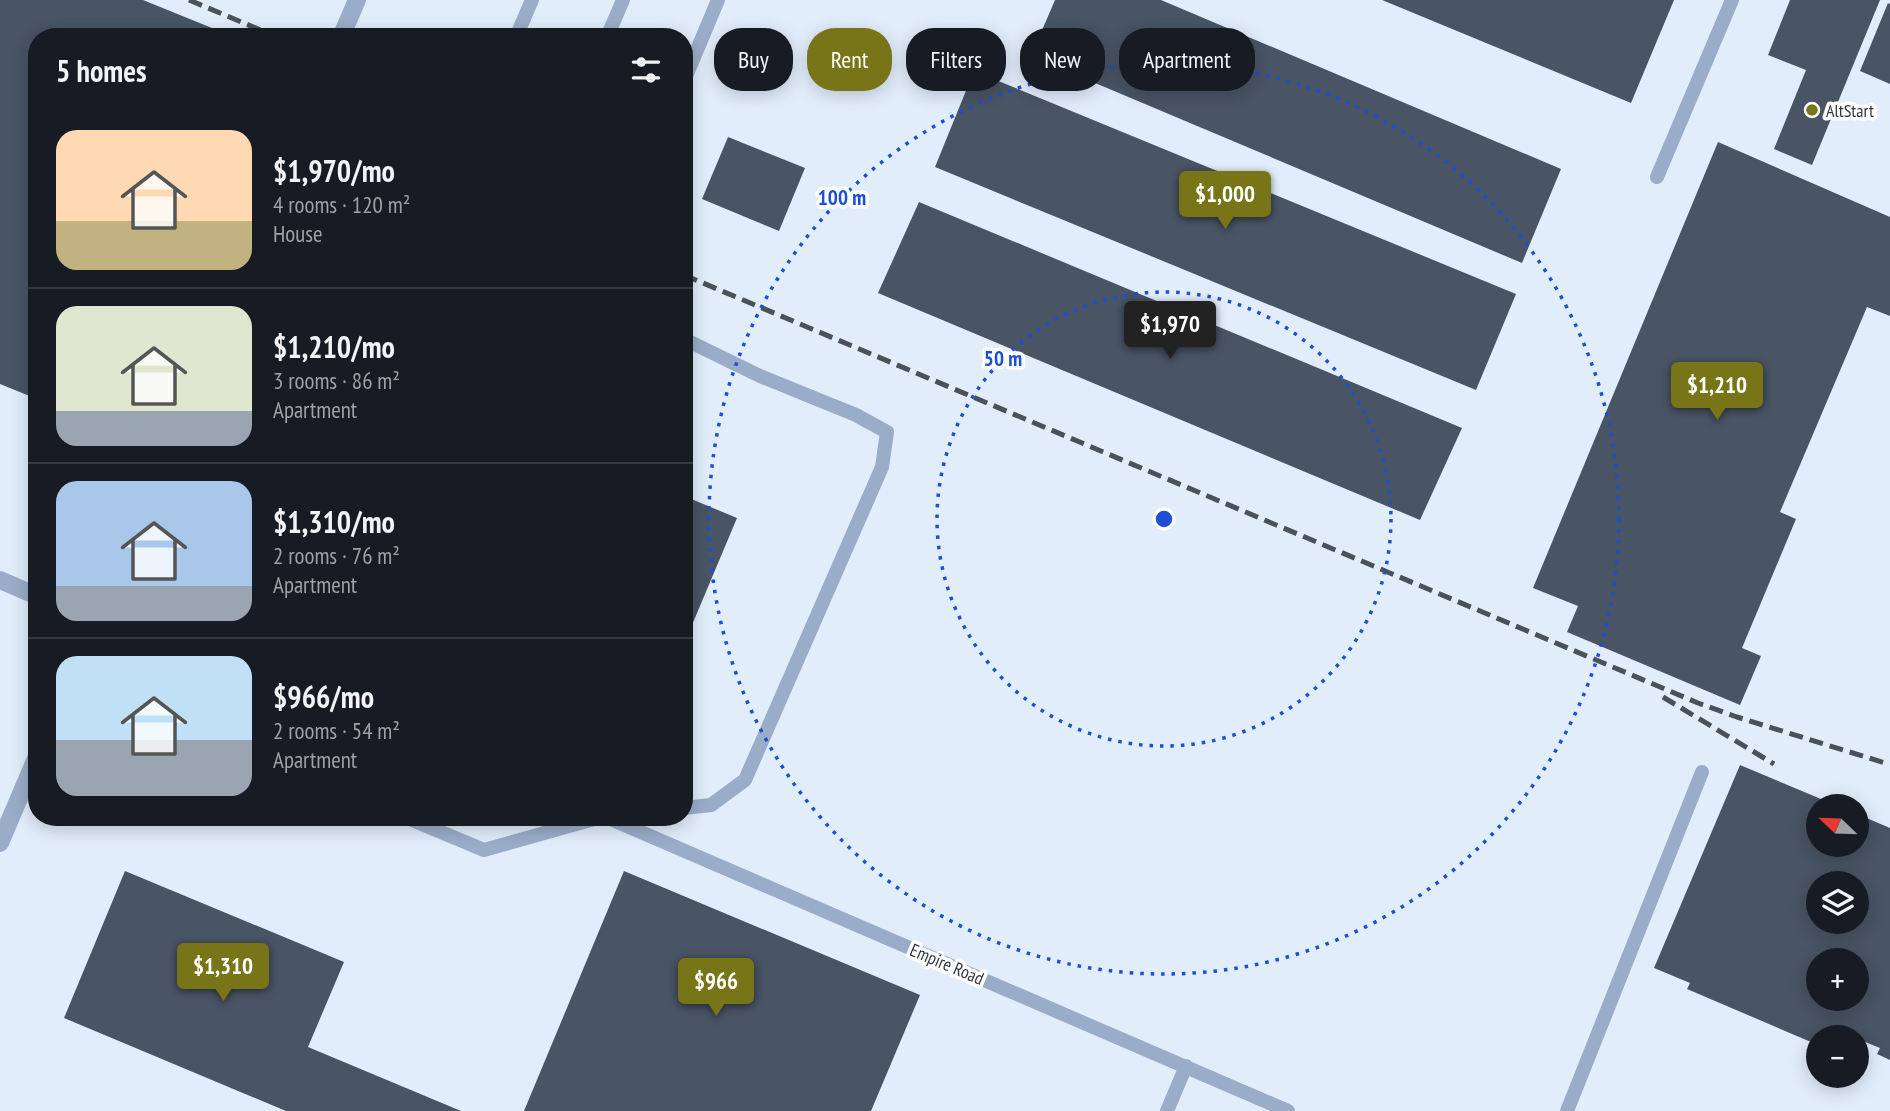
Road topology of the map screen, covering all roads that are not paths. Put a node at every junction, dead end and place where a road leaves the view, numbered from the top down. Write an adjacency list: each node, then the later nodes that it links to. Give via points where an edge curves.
1 (356, 0): 6 (street)
2 (532, 0): 7 (lane)
3 (623, 0): 8 (lane)
4 (718, 0): 9 (lane)
5 (1732, 0): 10 (lane)
6 (345, 28)
7 (520, 28)
8 (611, 28)
9 (693, 60)
10 (1657, 177)
11 (693, 343): 16 (lane, via 887,432 882,467 745,780 711,806)
12 (0, 580): 13 (street)
13 (28, 592)
14 (1702, 772): 24 (lane)
15 (28, 777): 20 (street)
16 (693, 807)
17 (427, 826): 18 (lane, Empire Road, via 484,850)
18 (571, 826)
19 (624, 826): 21 (lane, Empire Road)
20 (0, 843)
21 (1186, 1066): 22 (lane); 23 (lane, Empire Road)
22 (1167, 1111)
23 (1288, 1111)
24 (1568, 1111)

